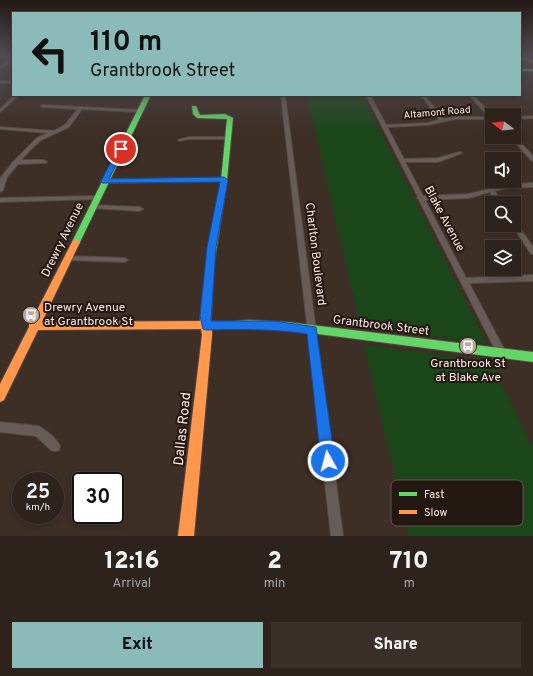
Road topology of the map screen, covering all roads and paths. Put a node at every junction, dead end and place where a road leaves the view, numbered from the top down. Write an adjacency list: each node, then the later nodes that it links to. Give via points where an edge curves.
1 (16, 96): 10 (street)
2 (148, 96): 11 (street, Drewry Avenue)
3 (283, 96): 47 (street, Charlton Boulevard)
4 (369, 96): 17 (street, Blake Avenue)
5 (422, 96): 16 (street)
6 (471, 96): 12 (street)
7 (43, 106): 8 (street)
8 (81, 108): 11 (street); 19 (street, via 68,126)
9 (194, 108): 20 (street, Dallas Road, via 198,117 230,118)
10 (0, 111)
11 (140, 111): 29 (street, Drewry Avenue)
12 (485, 111)
13 (533, 117): 15 (street)
14 (485, 118): 16 (street, Altamont Road, via 456,118)
15 (521, 118)
16 (442, 121): 17 (street, Altamont Road)
17 (384, 126): 25 (street, Blake Avenue)
18 (0, 128): 19 (street)
19 (56, 132): 26 (street, via 34,143)
20 (228, 138): 21 (street); 28 (street, Dallas Road)
21 (180, 140)
22 (519, 144): 24 (street)
23 (460, 154): 25 (street, via 438,160)
24 (533, 159)
25 (402, 161): 35 (street, Blake Avenue)
26 (16, 162): 27 (street); 31 (street, via 2,179)
27 (44, 162)
28 (224, 180): 29 (street); 46 (street, Dallas Road, via 212,247)
29 (104, 181): 34 (street, Drewry Avenue)
30 (533, 185): 32 (street)
31 (0, 190)
32 (490, 190): 33 (street); 35 (street, via 468,196)
33 (494, 196)
34 (96, 198): 36 (street); 37 (street, Drewry Avenue)
35 (420, 198): 44 (street, Blake Avenue)
36 (0, 200)
37 (92, 207): 38 (street); 41 (street, Drewry Avenue)
38 (140, 209)
39 (519, 232): 40 (street)
40 (533, 252)
41 (68, 258): 42 (street); 45 (street, Drewry Avenue)
42 (125, 260)
43 (533, 278): 44 (street)
44 (464, 281): 48 (street, Blake Avenue)
45 (34, 326): 46 (street, Grantbrook Street); 50 (street, Drewry Avenue)
46 (206, 326): 47 (street, Grantbrook Street, via 272,325); 53 (street, Dallas Road)
47 (312, 330): 48 (street, Grantbrook Street); 54 (street, Charlton Boulevard)
48 (501, 352): 49 (street, Grantbrook Street)
49 (533, 357)
50 (0, 396)
51 (0, 426): 52 (street, via 38,431)
52 (55, 446)
53 (186, 536)
54 (337, 536)

